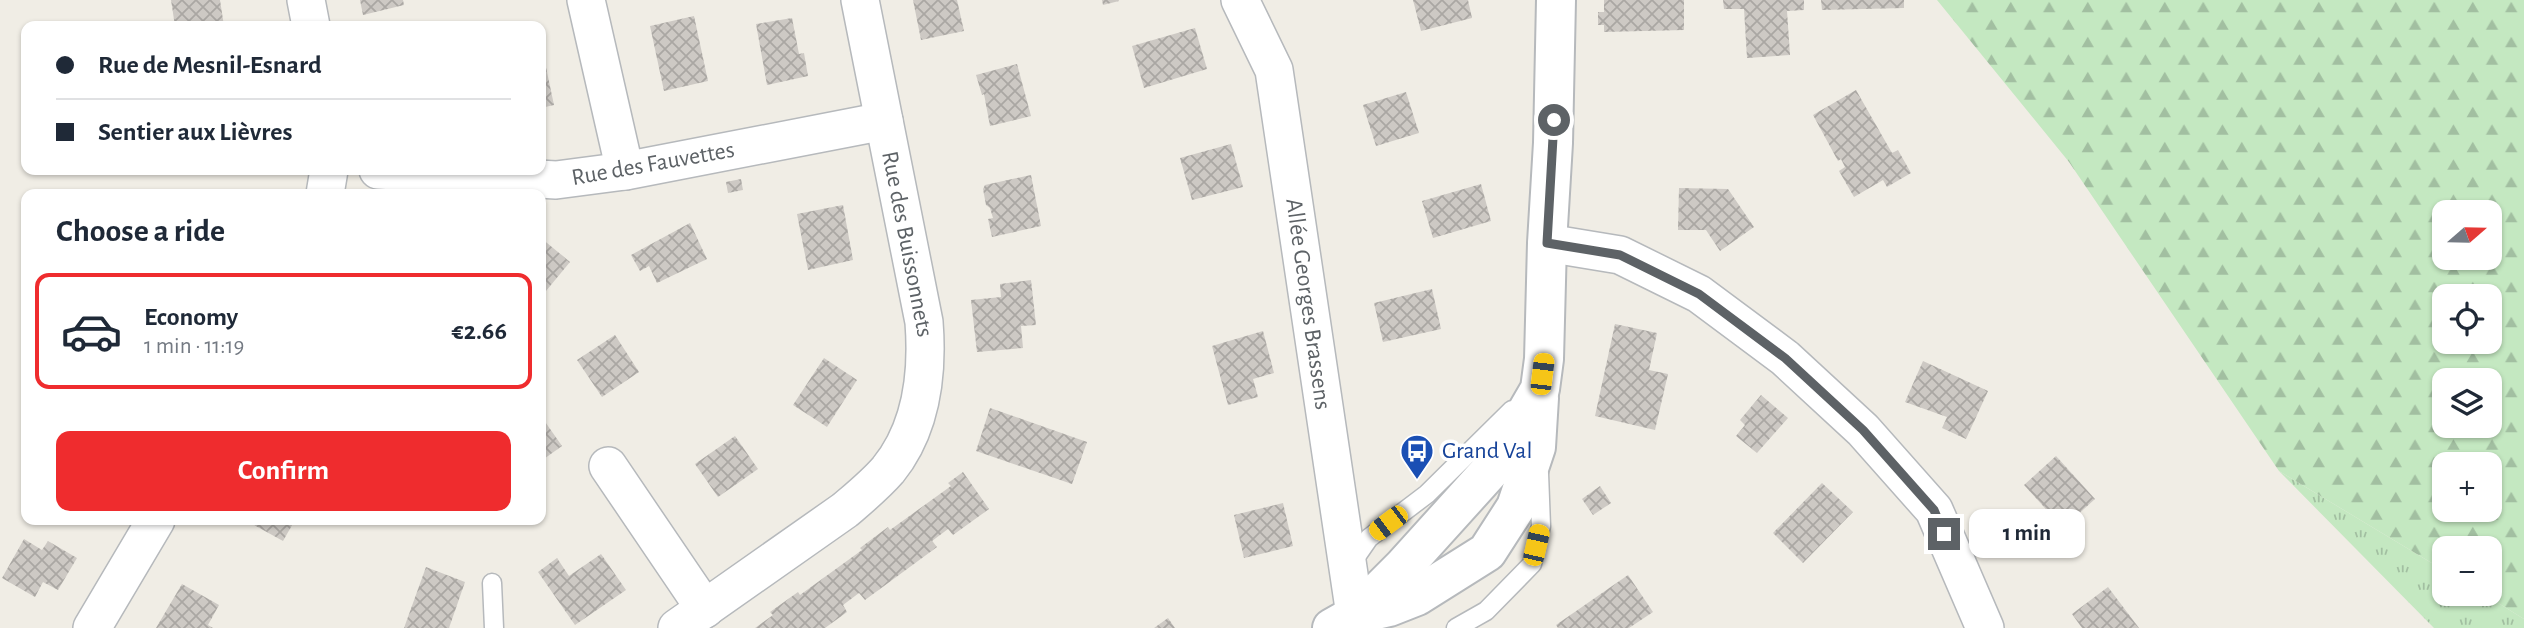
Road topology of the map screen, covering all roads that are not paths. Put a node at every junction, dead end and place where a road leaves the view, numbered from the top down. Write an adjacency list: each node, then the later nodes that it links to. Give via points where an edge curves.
1 (306, 0): 6 (street)
2 (586, 0): 8 (street)
3 (860, 0): 7 (street, Rue des Buissonnets)
4 (1240, 0): 15 (street, Allée Georges Brassens, via 1274,70)
5 (1556, 0): 10 (street)
6 (310, 21)
7 (884, 121): 8 (street, Rue des Fauvettes); 17 (street, Rue des Buissonnets, via 924,322 927,357 917,414 888,469 845,510)
8 (625, 171): 9 (street, Rue des Fauvettes, via 556,180)
9 (467, 175)
10 (1547, 243): 11 (street); 22 (street, via 1620,255 1699,294 1785,358 1863,430 1934,510)
11 (1540, 389): 12 (street); 15 (lane, via 1513,408 1427,494 1368,538); 18 (street, via 1497,463)
12 (1536, 447): 18 (street, via 1516,507 1488,552 1417,596); 21 (lane, via 1541,526 1532,564 1486,611)
13 (608, 466): 17 (street)
14 (153, 525): 19 (street)
15 (1347, 569): 18 (street, Allée Georges Brassens)
16 (492, 583): 20 (lane)
17 (691, 619)
18 (1352, 624)
19 (92, 628)
20 (494, 628)
21 (1456, 628)
22 (1985, 628)

